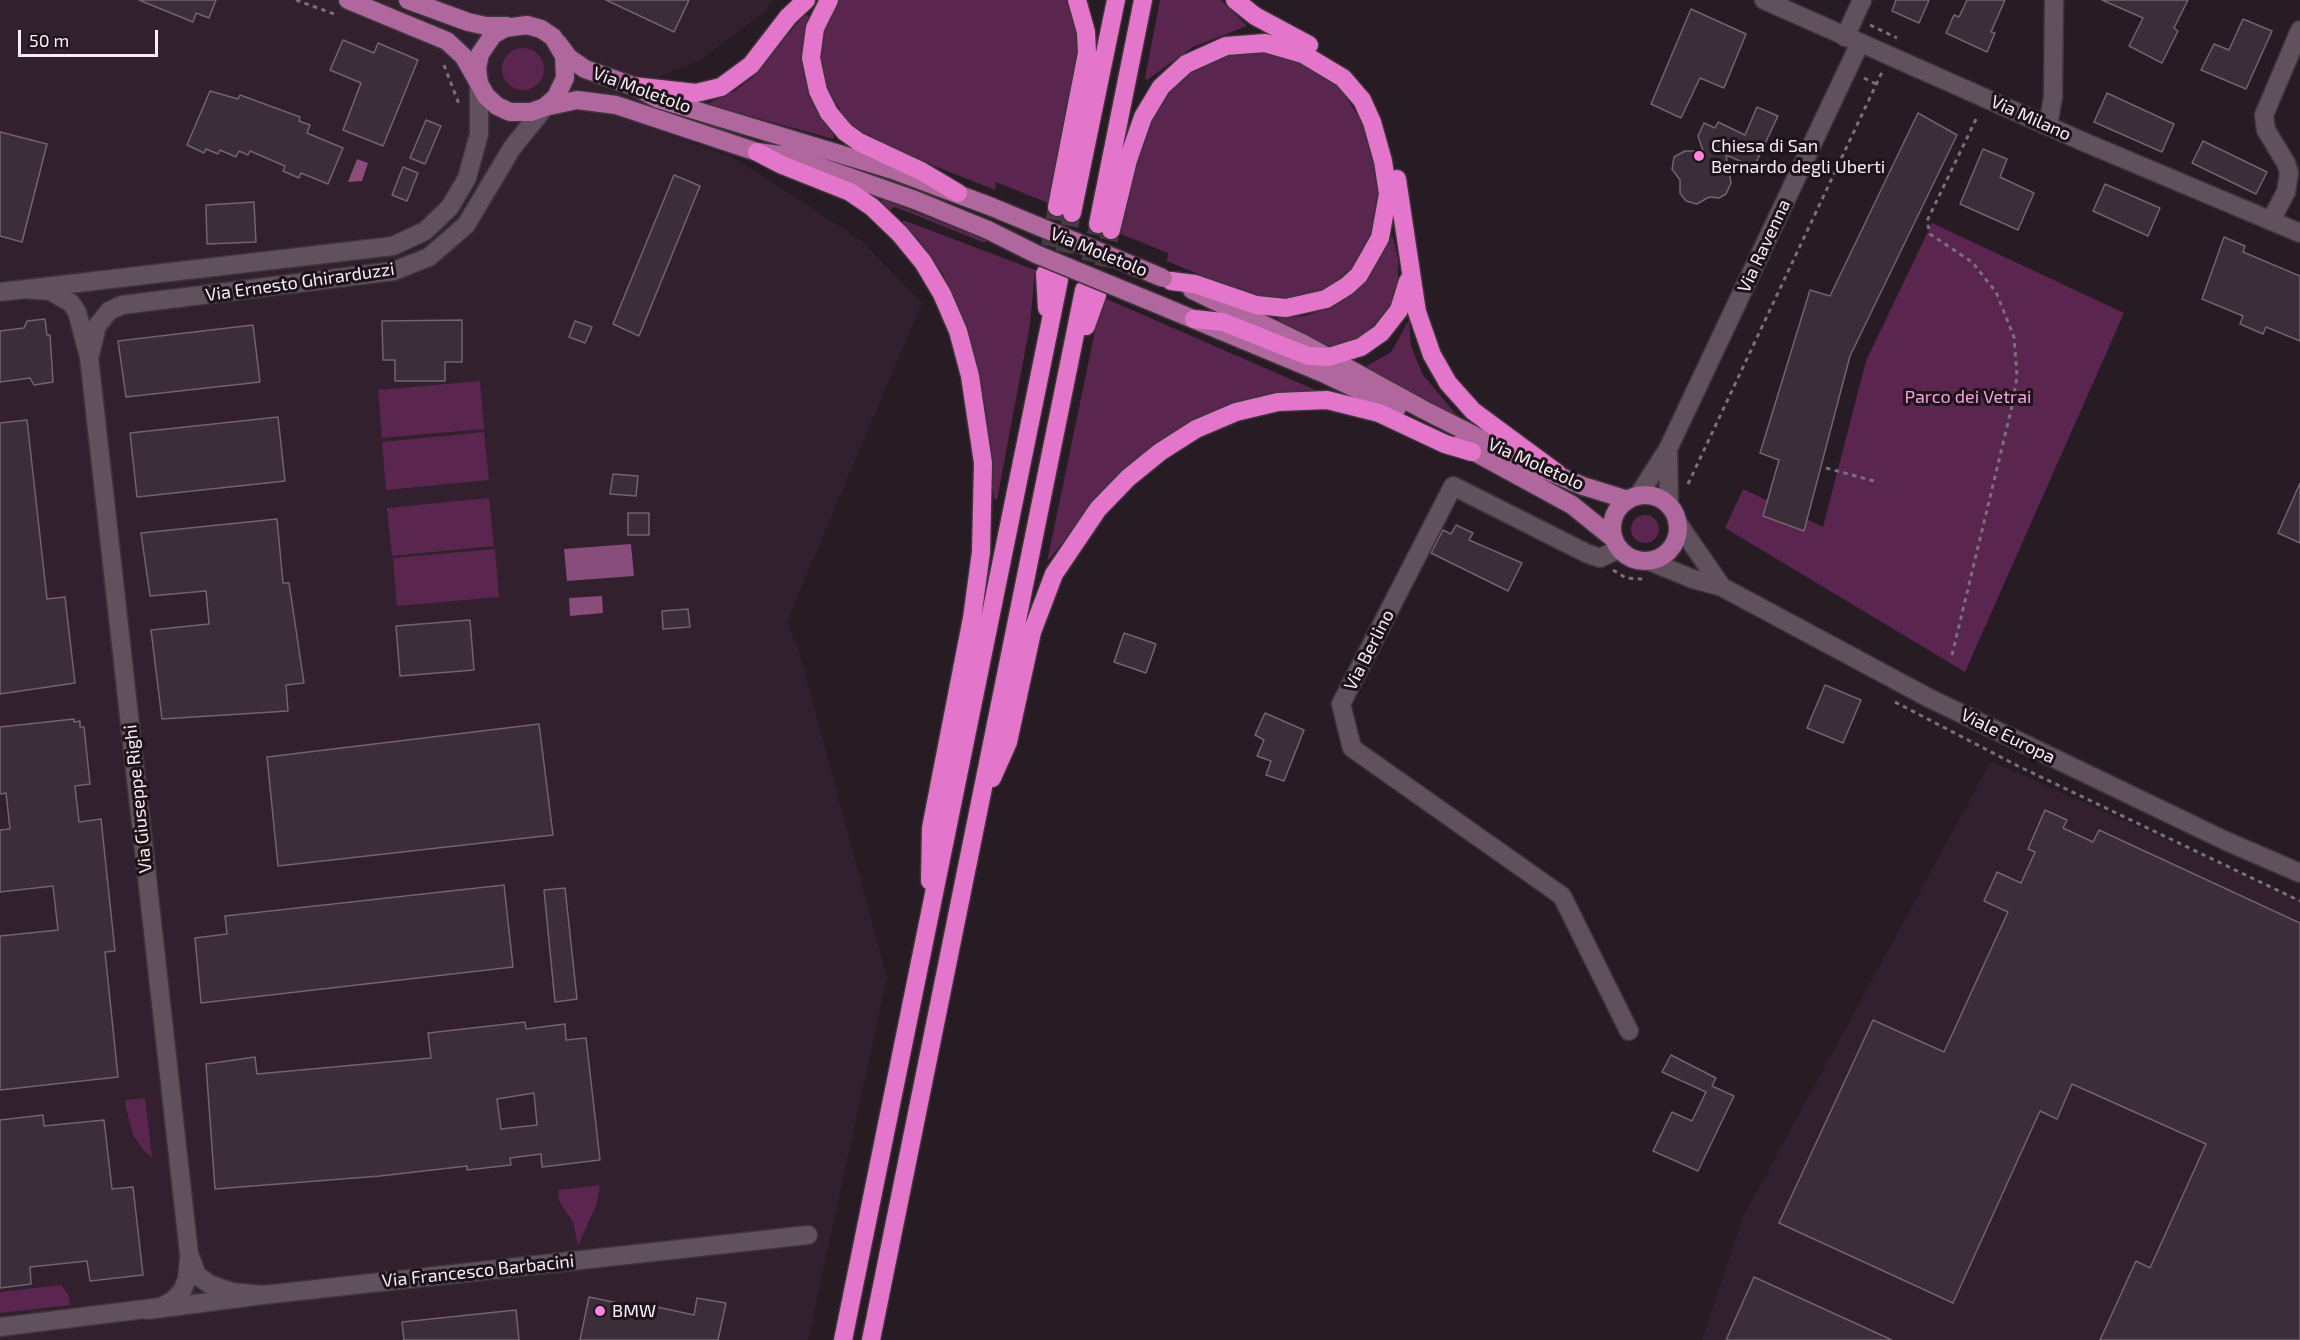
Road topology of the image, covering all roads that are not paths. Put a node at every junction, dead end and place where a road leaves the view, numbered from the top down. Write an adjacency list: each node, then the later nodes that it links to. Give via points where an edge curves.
1 (408, 0): 12 (main road, via 478,24)
2 (806, 0): 17 (highway, via 751,65 721,87 696,93)
3 (829, 0): 21 (highway, via 818,22 812,51 816,82 829,113 859,142)
4 (1077, 0): 5 (highway, via 1086,32 1087,54 1065,210)
5 (1116, 0)
6 (1143, 0): 26 (highway, via 1104,227 1143,117 1161,87 1186,64 1226,46 1265,43 1303,54 1343,78 1362,100 1372,122 1388,194 1380,238 1369,261 1347,286 1326,299 1286,308 1256,305 1210,288)
7 (1235, 0): 24 (highway, via 1255,16 1338,62 1371,94 1391,148)
8 (1764, 0): 14 (street, Via Milano)
9 (1862, 0): 14 (street, Via Ravenna)
10 (2054, 0): 19 (street)
11 (344, 8): 16 (main road, via 447,41 464,57)
12 (512, 26): 15 (main road, Via Moletolo, via 534,26); 16 (main road, via 493,35 483,47 478,61)
13 (2300, 30): 22 (street, via 2264,115 2264,125 2289,173 2286,192)
14 (1852, 40): 19 (street, Via Milano); 33 (street, Via Ravenna)
15 (558, 43): 17 (main road, Via Moletolo, via 569,58 585,69); 18 (main road, Via Moletolo, via 564,56 565,78 556,97)
16 (479, 83): 18 (main road, Via Moletolo, via 491,101 510,112 531,112); 27 (street, Via Ernesto Ghirarduzzi, via 479,134 467,178 450,207 425,231 393,246)
17 (633, 86): 21 (main road, Via Moletolo, via 662,100)
18 (544, 107): 20 (main road, Via Moletolo, via 568,100 606,103); 32 (street, Via Ernesto Ghirarduzzi, via 512,148 466,225 429,257 394,271 122,305 109,311 97,326)
19 (2049, 126): 22 (street, Via Milano)
20 (757, 152): 30 (main road, Via Moletolo, bridge, via 789,156 915,200); 43 (highway, via 850,192 900,234 942,294 958,331 970,376 982,463 981,552 931,828)
21 (958, 193): 26 (main road, Via Moletolo, bridge)
22 (2271, 220): 23 (street, Via Milano)
23 (2300, 233)
24 (1408, 261): 31 (highway, via 1407,292 1393,319 1368,343); 35 (highway, via 1423,335 1448,383 1483,420)
25 (1052, 277): 43 (highway, via 1047,339)
26 (1167, 279): 31 (main road, Via Moletolo)
27 (25, 289): 28 (street, Via Ernesto Ghirarduzzi); 32 (street, Via Giuseppe Righi, via 50,291 71,303 77,312)
28 (0, 292)
29 (1091, 292): 41 (highway, via 1067,375)
30 (1194, 319): 31 (highway, via 1223,322 1308,356); 34 (main road, Via Moletolo, via 1365,392 1450,435)
31 (1329, 357): 35 (main road, Via Moletolo, via 1474,436)
32 (90, 363): 46 (street, Via Giuseppe Righi)
33 (1668, 449): 36 (street, Via Ravenna); 37 (street)
34 (1472, 452): 38 (main road, Via Moletolo, via 1572,505); 41 (highway, via 1366,409 1327,400 1303,400 1263,405 1222,418 1149,459 1094,515 1066,553 1049,585 1032,632 1008,742)
35 (1557, 473): 36 (main road, Via Moletolo, via 1582,486)
36 (1633, 498): 37 (main road, Via Moletolo, via 1649,496); 38 (main road, via 1614,516)
37 (1673, 514): 39 (main road, via 1677,534 1668,551); 40 (street)
38 (1616, 544): 39 (main road, Via Moletolo, via 1628,556); 44 (street, Via Berlino, via 1600,558 1586,553 1454,486 1341,704 1352,747 1562,896)
39 (1649, 561): 40 (street, Via Moletolo)
40 (1722, 587): 42 (street, Viale Europa, via 1929,698)
41 (978, 816): 51 (highway)
42 (2300, 873)
43 (928, 920): 50 (highway)
44 (1629, 1031)
45 (808, 1235): 47 (street, Via Francesco Barbacini)
46 (189, 1254): 47 (street, Via Giuseppe Righi, via 197,1275 209,1284 232,1292); 48 (street, Via Francesco Barbacini, via 182,1291 167,1304)
47 (263, 1294): 48 (street, Via Francesco Barbacini)
48 (148, 1310): 49 (street, Via Francesco Barbacini)
49 (0, 1326)
50 (843, 1340)
51 (871, 1340)

